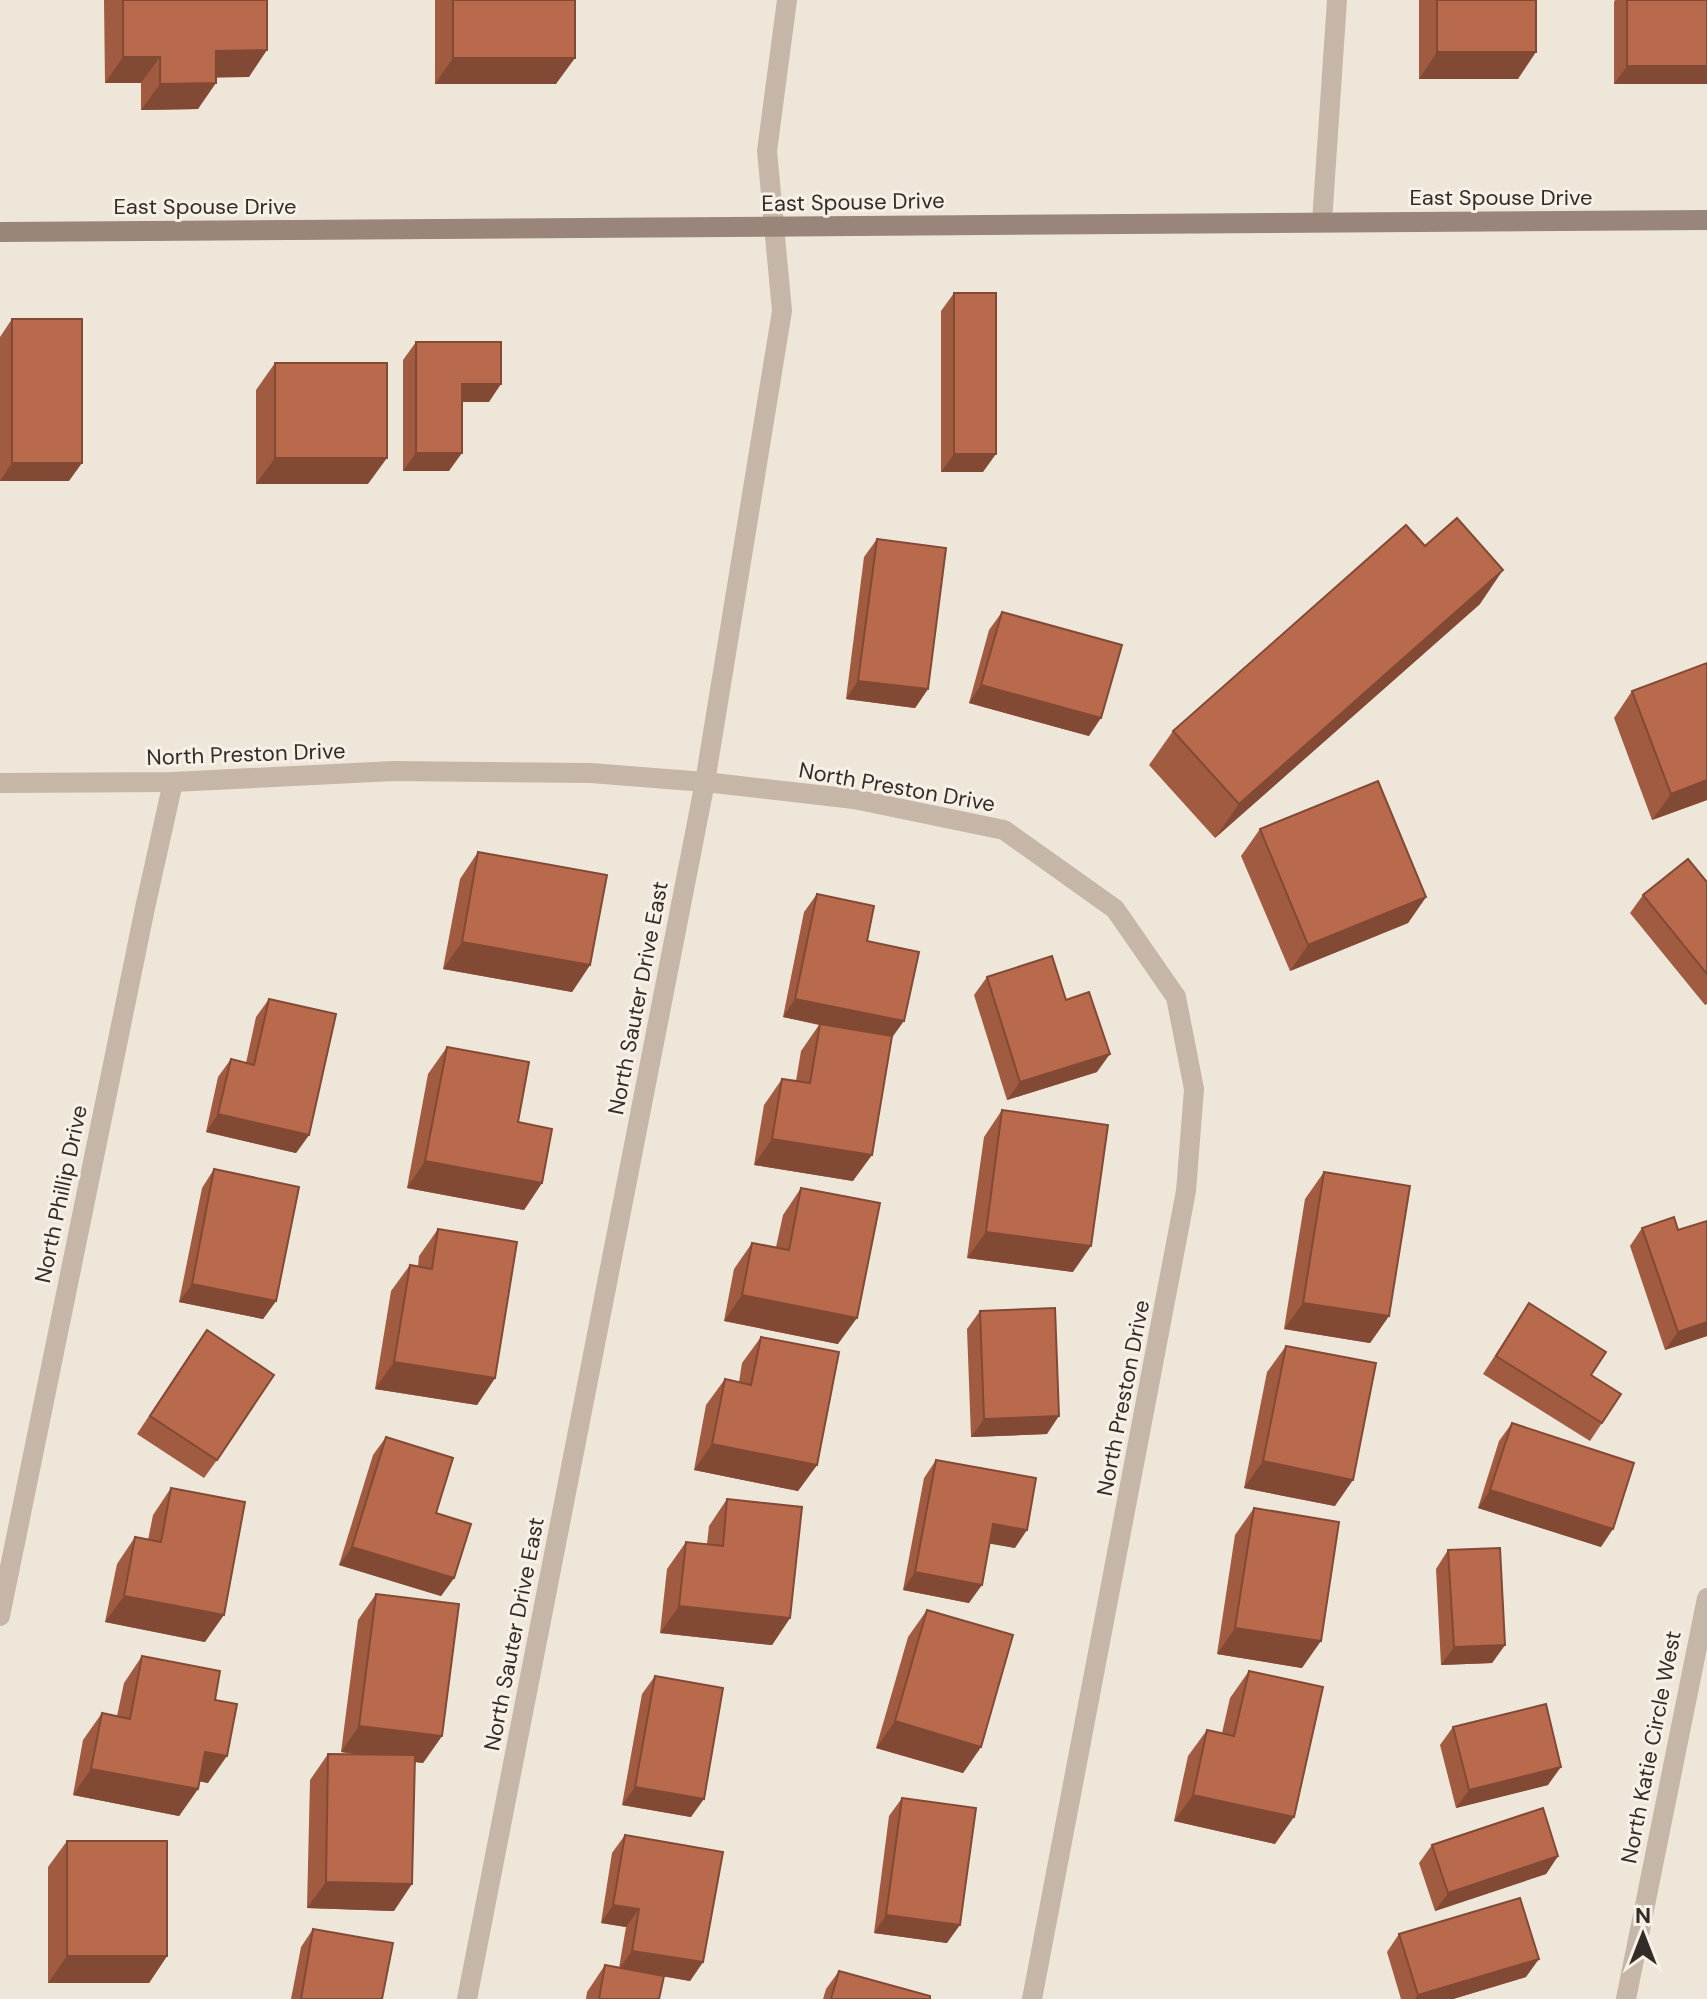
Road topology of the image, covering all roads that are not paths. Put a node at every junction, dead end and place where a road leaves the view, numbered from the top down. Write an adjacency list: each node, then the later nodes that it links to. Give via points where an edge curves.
1 (787, 0): 5 (street, North Sauter Drive East, via 767,151)
2 (1337, 0): 4 (street)
3 (1707, 220): 4 (street, East Spouse Drive)
4 (1322, 222): 5 (street, East Spouse Drive)
5 (774, 227): 6 (street, East Spouse Drive); 8 (street, North Sauter Drive East, via 782,311)
6 (0, 232)
7 (173, 782): 8 (street, North Preston Drive, via 409,771 591,773); 9 (street, North Preston Drive); 11 (street, North Phillip Drive)
8 (705, 782): 12 (street, North Sauter Drive East); 13 (street, North Preston Drive, via 854,799 1004,830 1115,909 1176,997 1194,1089 1186,1191)
9 (0, 783)
10 (1707, 1598): 14 (street, North Katie Circle West)
11 (0, 1616)
12 (467, 1999)
13 (1032, 1999)
14 (1626, 1999)

